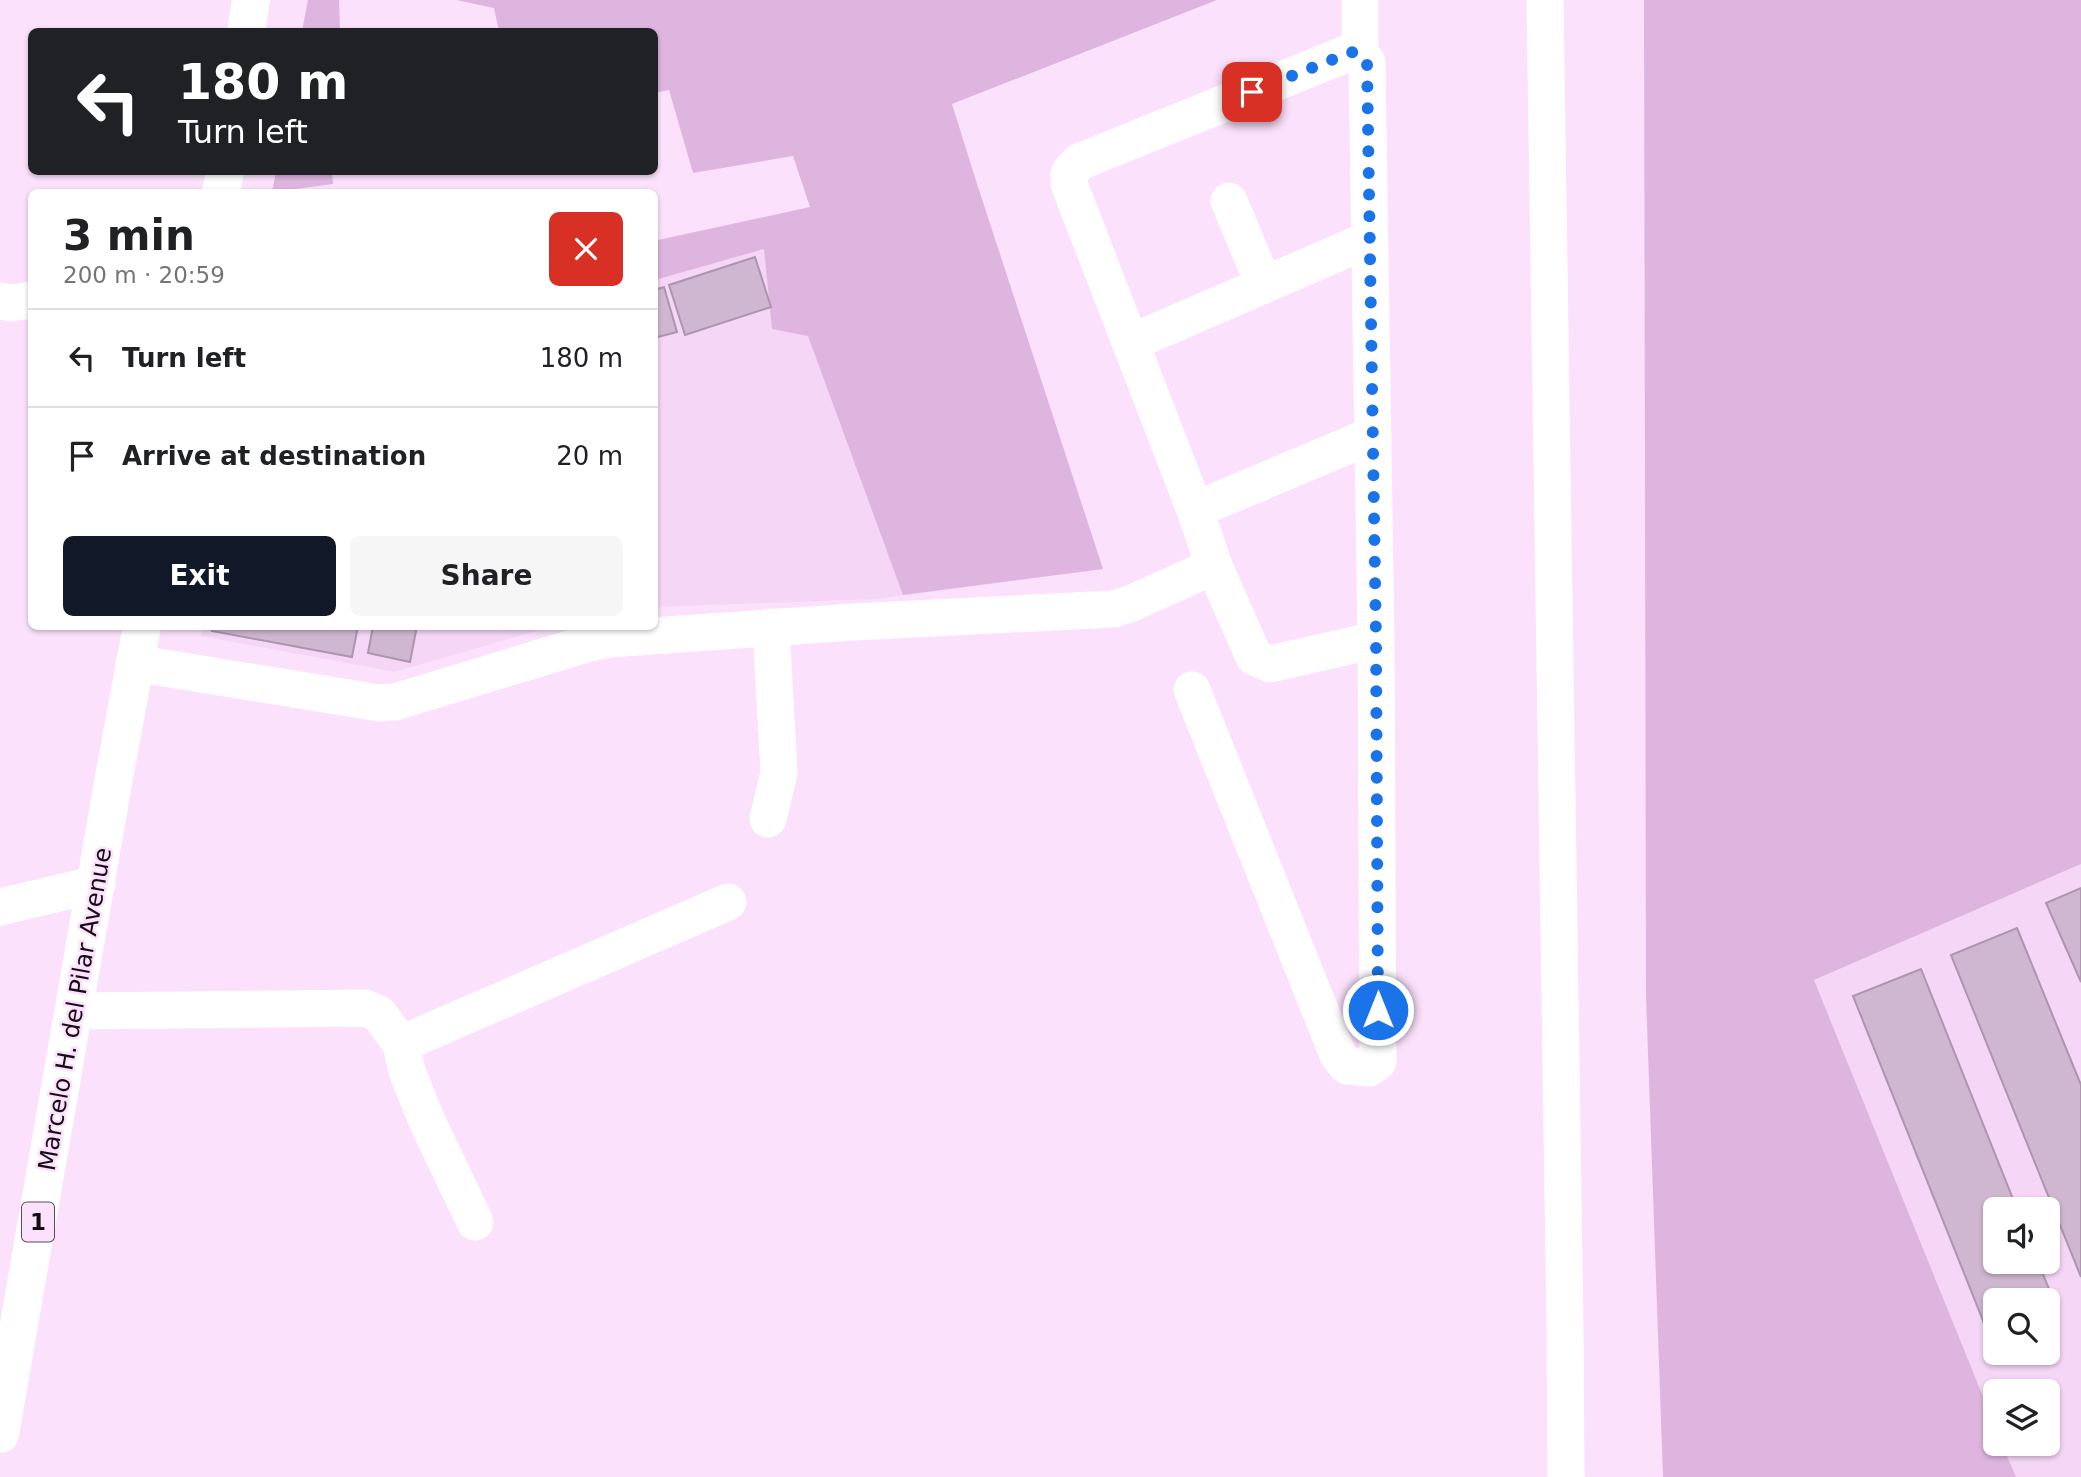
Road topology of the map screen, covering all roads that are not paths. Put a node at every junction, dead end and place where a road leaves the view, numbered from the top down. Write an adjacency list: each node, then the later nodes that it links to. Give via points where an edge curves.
1 (251, 0): 4 (main road)
2 (1360, 0): 5 (street)
3 (1545, 0): 28 (street)
4 (247, 28)
5 (1360, 54): 7 (street, via 1367,62); 11 (street, via 1351,52 1079,162 1069,173 1069,184)
6 (1229, 201): 8 (street)
7 (1368, 240): 8 (street); 12 (street)
8 (1264, 285): 11 (street)
9 (0, 301): 10 (street)
10 (28, 301)
11 (1130, 343): 13 (street)
12 (1373, 435): 13 (street); 17 (street)
13 (1195, 510): 14 (street)
14 (1214, 566): 15 (street, via 1113,609); 17 (street, via 1254,657 1270,664)
15 (772, 627): 18 (street, via 610,639 379,703); 20 (street, via 779,773)
16 (141, 630): 18 (main road, Marcelo H. del Pilar Avenue / 1)
17 (1376, 640): 19 (street, via 1378,1062 1370,1068 1347,1066 1338,1055)
18 (134, 663): 21 (main road, Marcelo H. del Pilar Avenue / 1)
19 (1192, 690)
20 (768, 819)
21 (97, 884): 23 (street); 24 (main road, Marcelo H. del Pilar Avenue / 1)
22 (729, 902): 25 (street)
23 (0, 908)
24 (74, 1011): 25 (street, via 366,1008 379,1014); 27 (main road, Marcelo H. del Pilar Avenue / 1)
25 (401, 1044): 26 (street, via 421,1107)
26 (475, 1222)
27 (0, 1434)
28 (1566, 1477)

